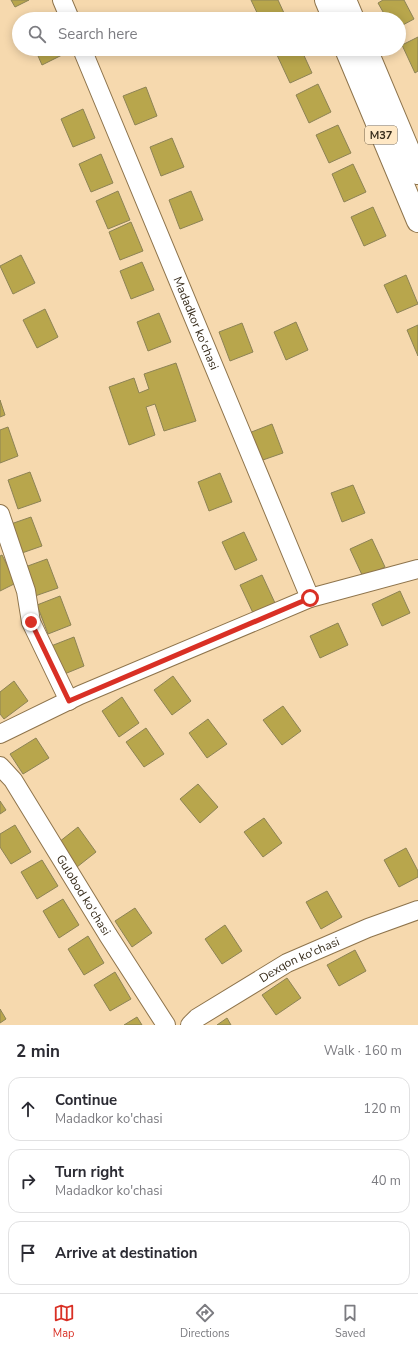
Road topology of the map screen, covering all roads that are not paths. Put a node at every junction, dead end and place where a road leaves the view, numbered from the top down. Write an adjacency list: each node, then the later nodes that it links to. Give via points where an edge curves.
1 (62, 0): 4 (street)
2 (326, 0): 5 (highway)
3 (345, 0): 6 (highway)
4 (67, 12)
5 (331, 12)
6 (350, 12)
7 (85, 56): 14 (street, Madadkor ko'chasi)
8 (349, 56): 11 (highway, M37)
9 (369, 56): 10 (highway, M37)
10 (418, 173)
11 (418, 221)
12 (0, 514): 15 (street, via 26,591 31,622)
13 (418, 569): 14 (street)
14 (310, 598): 15 (street)
15 (69, 701): 16 (street)
16 (0, 734)
17 (0, 766): 19 (street, Gulobod ko'chasi, via 13,780)
18 (418, 910): 20 (street, Dexqon ko'chasi, via 286,963 197,1018)
19 (166, 1025)
20 (190, 1025)

